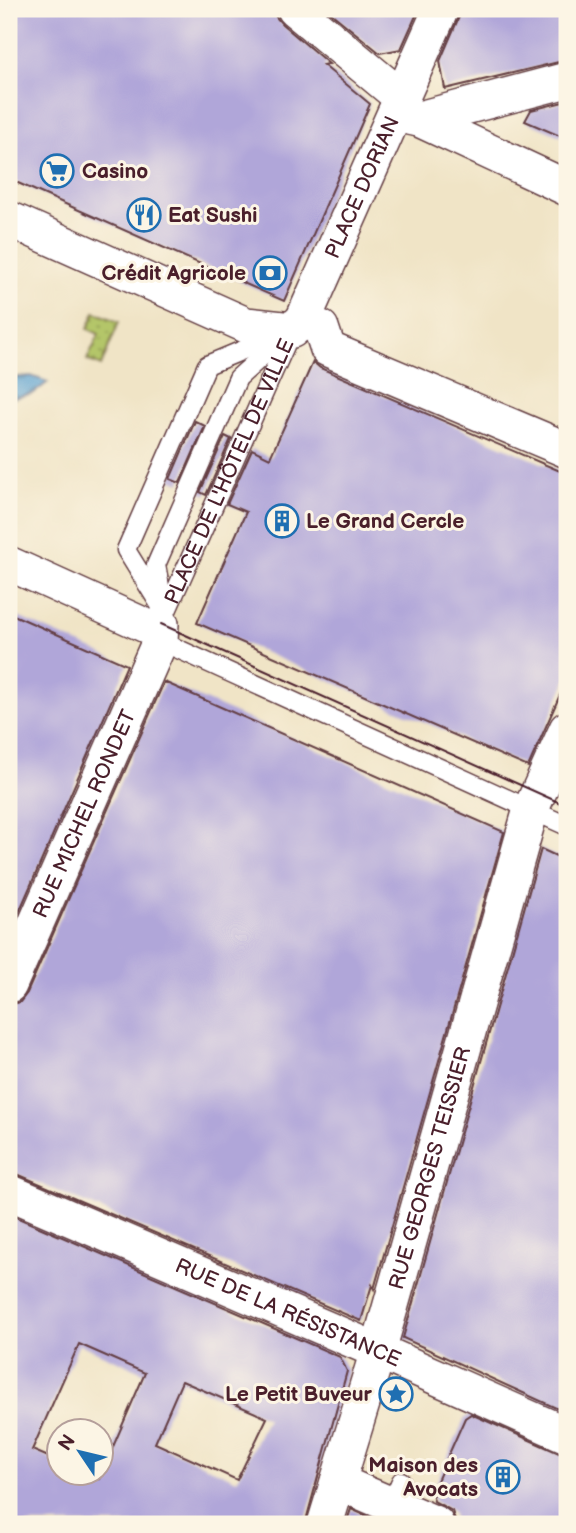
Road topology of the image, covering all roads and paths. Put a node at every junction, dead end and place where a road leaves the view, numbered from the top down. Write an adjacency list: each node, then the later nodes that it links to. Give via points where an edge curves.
1 (295, 9): 4 (street)
2 (441, 9): 4 (street)
3 (567, 80): 4 (street)
4 (405, 110): 5 (street, PLACE DORIAN); 7 (street, PLACE DORIAN)
5 (567, 188)
6 (9, 219): 7 (street, PLACE DE L'HÔTEL DE VILLE, via 246,325)
7 (297, 325): 8 (street, via 321,328 328,349); 11 (lane, PLACE DE L'HÔTEL DE VILLE); 11 (lane, PLACE DE L'HÔTEL DE VILLE, via 238,378 156,565); 11 (lane, PLACE DE L'HÔTEL DE VILLE, via 207,365 202,376 126,550)
8 (567, 450)
9 (9, 555): 11 (lane)
10 (9, 572): 11 (lane)
11 (162, 626): 13 (lane); 15 (street, RUE MICHEL RONDET)
12 (567, 729): 13 (street, RUE GEORGES TEISSIER)
13 (531, 810): 14 (lane); 17 (street, RUE GEORGES TEISSIER)
14 (567, 826)
15 (9, 985)
16 (9, 1192): 17 (street, RUE DE LA RÉSISTANCE)
17 (378, 1351): 18 (street, RUE DE LA RÉSISTANCE); 19 (street, RUE GEORGES TEISSIER)
18 (567, 1435)
19 (338, 1482): 20 (street, RUE GEORGES TEISSIER); 21 (street, via 396,1493)
20 (325, 1524)
21 (436, 1524)

